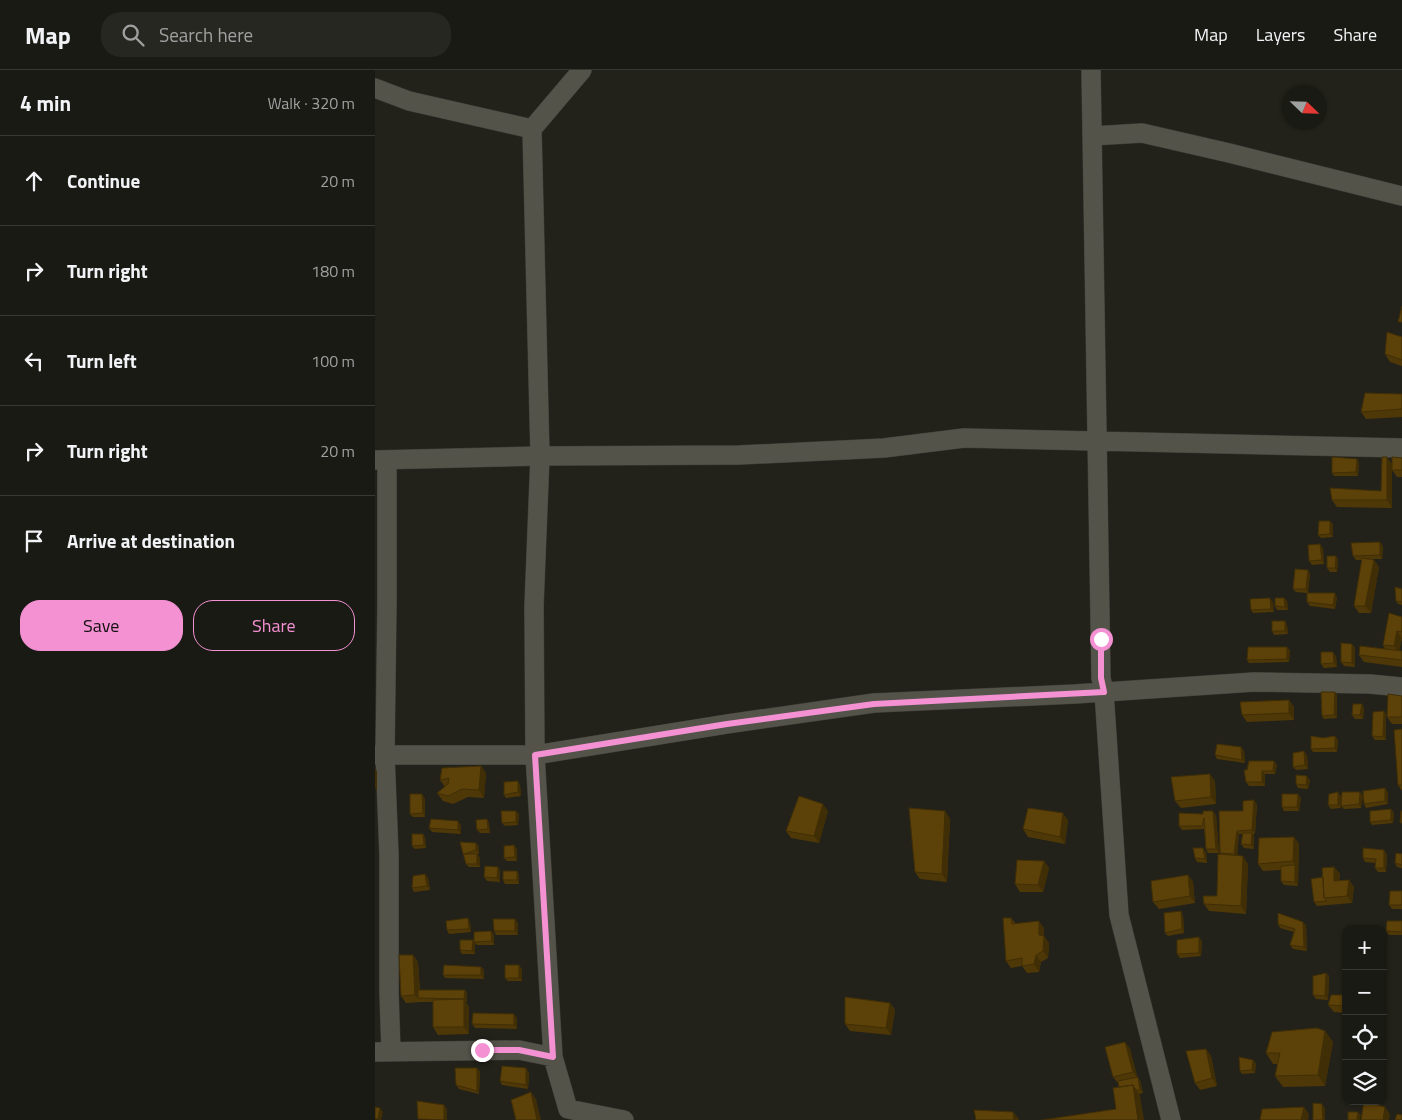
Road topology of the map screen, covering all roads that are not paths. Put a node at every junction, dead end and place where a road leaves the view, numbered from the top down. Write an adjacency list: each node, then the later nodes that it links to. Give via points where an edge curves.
1 (582, 70): 4 (street)
2 (1091, 70): 5 (street)
3 (375, 88): 4 (street, via 409,101)
4 (533, 129): 9 (street)
5 (1092, 136): 6 (street, via 1142,133); 7 (street)
6 (1402, 196)
7 (1098, 442): 8 (street); 9 (street, via 964,438 884,448 749,454); 12 (street, via 1101,678)
8 (1402, 448)
9 (540, 456): 10 (street); 14 (street, via 534,606)
10 (381, 460): 13 (street, via 387,602)
11 (1402, 688): 12 (street, via 1370,684 1254,682)
12 (1104, 692): 14 (street, via 874,704); 18 (street, via 1119,915)
13 (380, 754): 14 (street); 15 (street, via 389,856 389,992)
14 (535, 755): 16 (street)
15 (383, 1052): 16 (street, via 519,1050)
16 (553, 1057): 17 (street, via 568,1109)
17 (624, 1120)
18 (1171, 1120)

